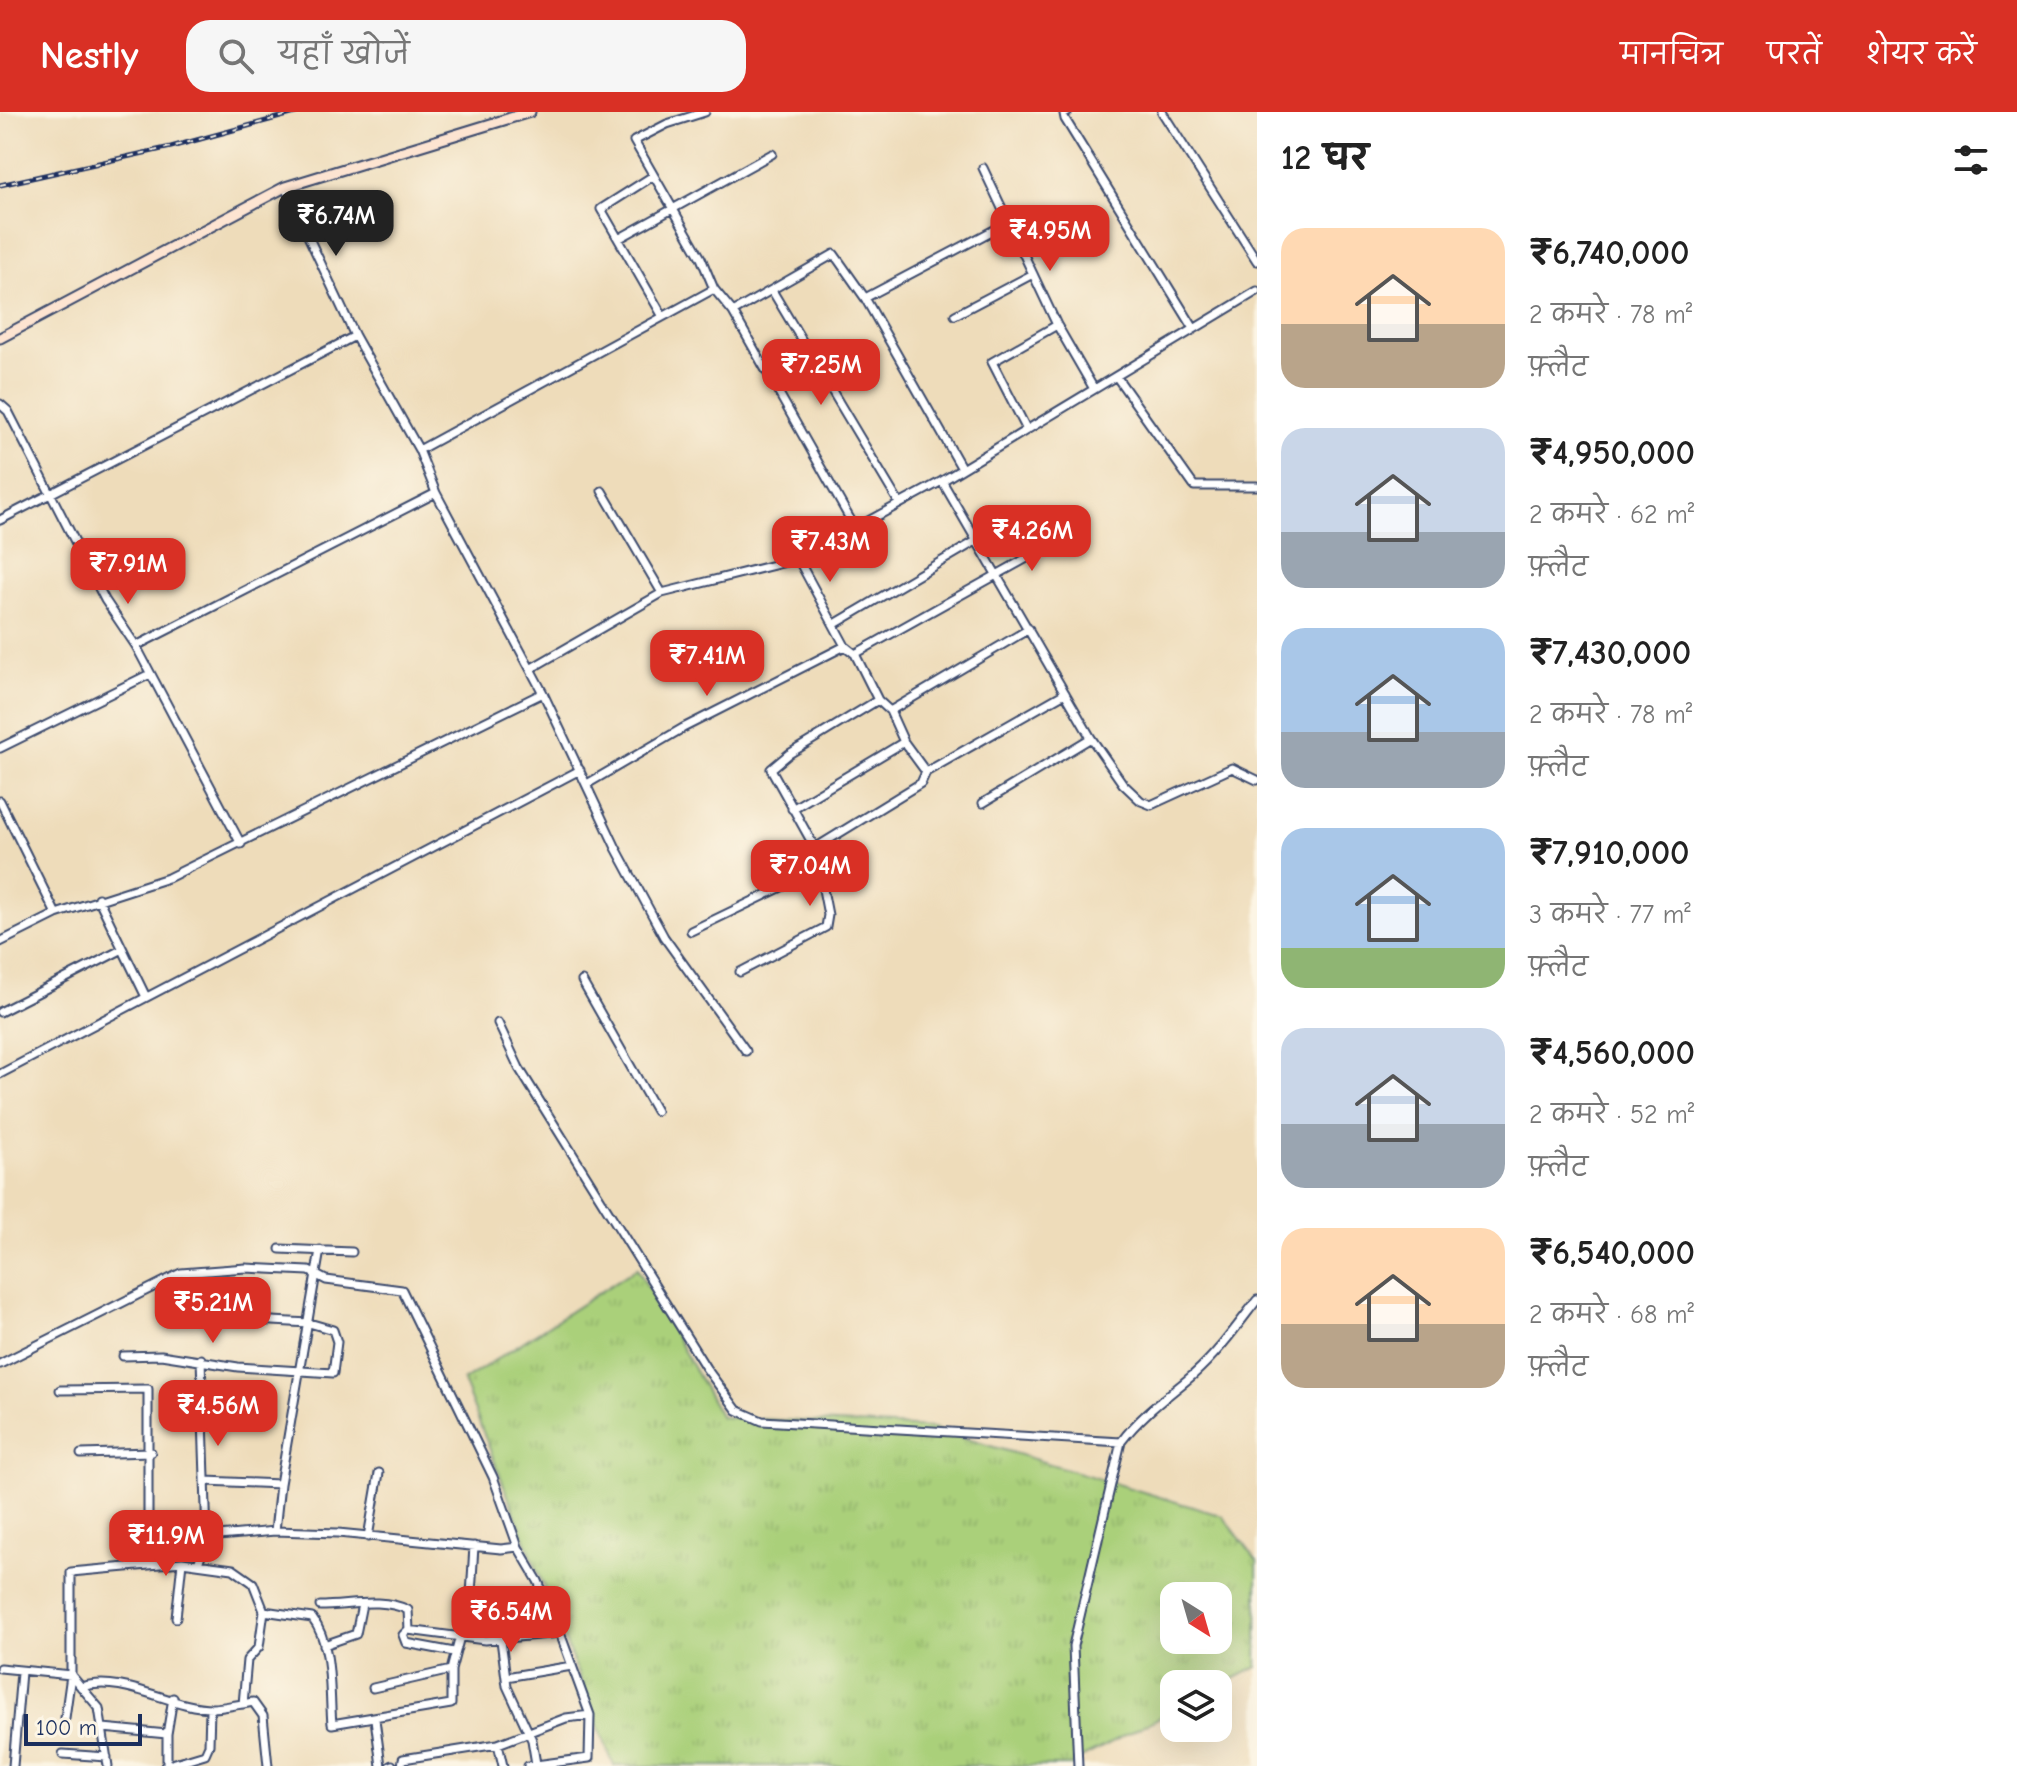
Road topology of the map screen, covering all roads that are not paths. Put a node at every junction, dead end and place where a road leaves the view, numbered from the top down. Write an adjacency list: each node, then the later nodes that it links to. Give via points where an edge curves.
1 (530, 112): 8 (street)
2 (705, 112): 7 (street, via 634,141)
3 (1068, 112): 22 (street, via 1065,119)
4 (1162, 112): 12 (street)
5 (772, 154): 9 (street)
6 (983, 168): 10 (street)
7 (653, 176): 9 (street); 11 (street, via 601,209)
8 (285, 187): 23 (street); 24 (street)
9 (673, 209): 11 (street); 14 (street)
10 (1007, 223): 13 (street); 17 (street)
11 (620, 238): 19 (street)
12 (1257, 261)
13 (1033, 274): 20 (street); 21 (street)
14 (714, 289): 18 (street); 19 (street)
15 (1257, 291): 22 (street)
16 (773, 292): 17 (street, via 834,254); 18 (street); 36 (street)
17 (865, 298): 30 (street)
18 (733, 312): 38 (street)
19 (662, 315): 29 (street)
20 (955, 315)
21 (1057, 325): 26 (street); 28 (street, via 992,362)
22 (1193, 327): 25 (street)
23 (355, 336): 29 (street); 35 (street)
24 (0, 338)
25 (1116, 376): 26 (street); 32 (street, via 1194,486)
26 (1094, 389): 28 (street)
27 (0, 404): 35 (street)
28 (1026, 428): 30 (street)
29 (419, 450): 34 (street)
30 (961, 467): 31 (street)
31 (942, 481): 36 (street); 39 (street)
32 (1257, 486)
33 (602, 491): 43 (street)
34 (436, 493): 46 (street); 49 (street)
35 (49, 494): 37 (street); 46 (street, via 105,600)
36 (899, 503): 38 (street)
37 (0, 520)
38 (854, 526): 41 (street)
39 (976, 541): 42 (street); 44 (street)
40 (1052, 544): 42 (street)
41 (798, 559): 43 (street); 44 (street)
42 (997, 574): 45 (street); 48 (street)
43 (662, 593): 49 (street)
44 (835, 624): 47 (street)
45 (1029, 629): 52 (street); 54 (street)
46 (136, 646): 50 (street)
47 (845, 646): 48 (street); 61 (street, via 683,728)
48 (855, 654): 53 (street)
49 (530, 669): 51 (street)
50 (150, 674): 57 (street); 65 (street)
51 (543, 693): 58 (street); 65 (street)
52 (1065, 693): 55 (street); 59 (street)
53 (878, 700): 54 (street); 64 (street, via 773,766 773,777)
54 (890, 711): 56 (street)
55 (1091, 738): 60 (street, via 1123,784 1151,805 1232,768); 63 (street)
56 (904, 742): 59 (street); 64 (street)
57 (0, 748)
58 (580, 770): 61 (street); 75 (street)
59 (926, 772): 66 (street, via 921,783)
60 (1257, 780)
61 (587, 784): 78 (street, via 664,937)
62 (0, 801): 69 (street)
63 (983, 803)
64 (792, 809): 66 (street)
65 (241, 844): 68 (street, via 168,878)
66 (815, 848): 67 (street)
67 (819, 869): 70 (street); 73 (street, via 826,927)
68 (98, 898): 69 (street); 72 (street)
69 (56, 914): 71 (street)
70 (691, 931)
71 (0, 942)
72 (121, 950): 75 (street); 76 (street)
73 (740, 972)
74 (582, 981): 80 (street)
75 (146, 997): 79 (street)
76 (0, 1012)
77 (498, 1023): 93 (street, via 519,1068 737,1410 762,1421)
78 (746, 1051)
79 (0, 1074)
80 (656, 1111)
81 (280, 1249): 82 (street)
82 (320, 1250): 83 (street); 85 (street)
83 (352, 1252)
84 (195, 1274): 85 (street, via 246,1268); 87 (street, via 197,1317); 90 (street, via 181,1273)
85 (317, 1275): 87 (street); 103 (street, via 402,1290 493,1477)
86 (1257, 1300): 93 (street, via 1194,1374 1139,1419)
87 (309, 1323): 91 (street); 91 (street, via 336,1334 333,1373)
88 (123, 1356): 89 (street)
89 (201, 1359): 91 (street); 97 (street)
90 (0, 1364)
91 (300, 1372): 98 (street)
92 (60, 1390): 94 (street, via 148,1389)
93 (1121, 1442): 145 (street, via 1073,1646)
94 (151, 1452): 95 (street); 105 (street)
95 (81, 1454)
96 (379, 1473): 101 (street)
97 (206, 1481): 98 (street); 100 (street)
98 (280, 1484): 99 (street)
99 (275, 1531): 100 (street); 101 (street)
100 (207, 1537): 106 (street)
101 (368, 1537): 102 (street)
102 (474, 1546): 103 (street); 113 (street)
103 (518, 1547): 112 (street)
104 (182, 1562): 105 (street); 106 (street); 110 (street)
105 (148, 1563): 121 (street, via 71,1572)
106 (198, 1564): 109 (street, via 233,1569 253,1583)
107 (362, 1604): 108 (street); 111 (street, via 408,1610); 115 (street, via 356,1634)
108 (320, 1606)
109 (264, 1611): 115 (street, via 312,1618); 126 (street, via 259,1647 247,1660)
110 (176, 1618)
111 (409, 1630): 113 (street); 116 (street, via 403,1635 406,1643)
112 (560, 1633): 114 (street); 117 (street)
113 (462, 1637): 114 (street); 116 (street)
114 (501, 1640): 122 (street)
115 (324, 1645): 130 (street, via 332,1724)
116 (454, 1652): 119 (street)
117 (572, 1666): 122 (street); 128 (street)
118 (0, 1668): 120 (street)
119 (451, 1670): 124 (street); 130 (street, via 451,1704)
120 (21, 1672): 121 (street); 139 (street)
121 (71, 1675): 123 (street); 129 (street)
122 (506, 1677): 132 (street)
123 (81, 1687): 125 (street, via 93,1683); 131 (street, via 99,1708)
124 (373, 1688)
125 (173, 1698): 127 (street); 133 (street)
126 (243, 1704): 127 (street); 141 (street, via 253,1702 263,1716)
127 (210, 1709): 140 (street, via 205,1754)
128 (590, 1715): 132 (street); 137 (street)
129 (65, 1718)
130 (375, 1719): 142 (street)
131 (103, 1728): 133 (street); 136 (street)
132 (528, 1731): 134 (street); 138 (street)
133 (167, 1734): 140 (street)
134 (498, 1744): 143 (street, via 403,1759); 144 (street)
135 (63, 1754): 136 (street)
136 (107, 1762)
137 (586, 1763): 138 (street)
138 (532, 1765)
139 (13, 1766)
140 (166, 1766)
141 (268, 1766)
142 (381, 1766)
143 (402, 1766)
144 (503, 1766)
145 (1078, 1766)

